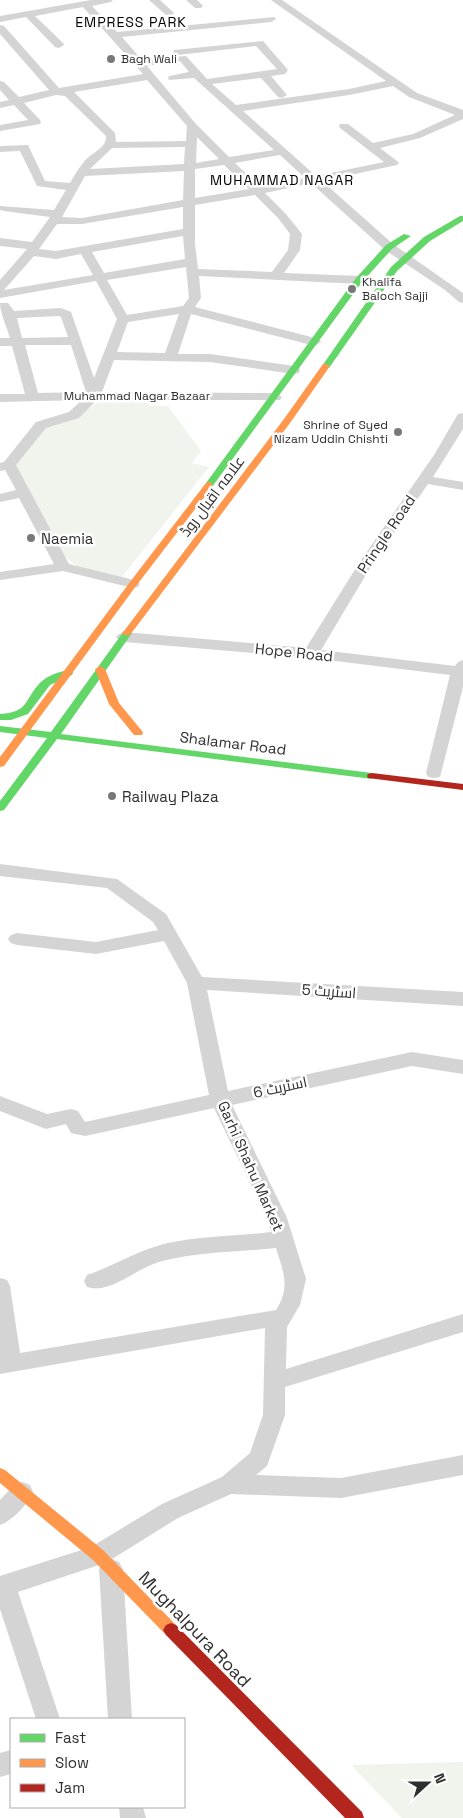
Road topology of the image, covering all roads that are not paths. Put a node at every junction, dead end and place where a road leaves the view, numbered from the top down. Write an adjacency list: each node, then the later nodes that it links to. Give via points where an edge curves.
1 (108, 0): 4 (street)
2 (154, 0): 6 (street)
3 (276, 0): 18 (street)
4 (85, 4): 5 (street); 10 (street)
5 (27, 13): 7 (street); 11 (street)
6 (169, 14)
7 (0, 19)
8 (271, 19): 10 (street)
9 (2, 34): 20 (street)
10 (114, 35): 13 (street)
11 (59, 46)
12 (178, 53): 13 (street); 14 (street, via 261,44 283,70); 17 (street)
13 (139, 64): 15 (street)
14 (264, 75): 17 (street, via 246,89); 21 (street)
15 (150, 76): 20 (street); 26 (street)
16 (173, 78): 17 (street)
17 (200, 78): 24 (street)
18 (394, 82): 24 (street); 25 (street, via 413,95)
19 (0, 84): 22 (street)
20 (56, 92): 22 (street); 30 (street, via 73,96 112,135)
21 (282, 95)
22 (16, 101): 23 (street); 28 (street, via 36,122)
23 (0, 105)
24 (233, 109): 33 (street)
25 (463, 114): 31 (street, via 416,136)
26 (192, 126): 29 (street); 34 (street)
27 (344, 126): 31 (street)
28 (0, 128)
29 (192, 144): 30 (street); 35 (street)
30 (111, 145): 36 (street)
31 (372, 146): 37 (street, via 393,163)
32 (0, 149): 38 (street, via 24,147 41,184)
33 (281, 152): 34 (street); 37 (street)
34 (228, 160): 35 (street); 39 (street)
35 (190, 167): 36 (street); 40 (street)
36 (82, 173): 38 (street)
37 (314, 181): 39 (street); 47 (street)
38 (74, 187): 42 (street)
39 (259, 191): 40 (street); 52 (street, via 296,234 294,250)
40 (189, 203): 42 (street, via 82,221); 44 (street)
41 (4, 208): 42 (street)
42 (56, 217): 48 (street)
43 (463, 218): 50 (main road, علامہ اقبال روڈ)
44 (189, 231): 49 (street); 51 (street)
45 (414, 232): 47 (main road, علامہ اقبال روڈ)
46 (0, 242): 48 (street)
47 (389, 247): 50 (street); 54 (main road, علامہ اقبال روڈ)
48 (33, 249): 49 (street, via 56,255); 55 (street)
49 (85, 250): 53 (street)
50 (405, 258): 57 (street); 81 (main road, علامہ اقبال روڈ, via 287,421)
51 (192, 267): 52 (street); 53 (street); 59 (street, via 195,298)
52 (275, 276): 54 (street)
53 (100, 277): 56 (street); 61 (street)
54 (359, 280): 65 (main road, علامہ اقبال روڈ)
55 (0, 287)
56 (0, 294)
57 (463, 299)
58 (0, 300): 60 (street)
59 (187, 309): 61 (street); 65 (street); 67 (street)
60 (10, 315): 62 (street); 63 (street, via 64,313 68,315)
61 (123, 319): 66 (street)
62 (17, 341): 63 (street); 64 (street); 71 (street)
63 (75, 341): 69 (street)
64 (0, 342)
65 (315, 342): 68 (main road, علامہ اقبال روڈ)
66 (109, 356): 67 (street); 69 (street)
67 (170, 357): 68 (street, via 210,358)
68 (294, 370): 72 (main road, علامہ اقبال روڈ)
69 (94, 396): 71 (street, Muhammad Nagar Bazaar); 72 (street, Muhammad Nagar Bazaar); 74 (street, via 74,414 41,424)
70 (1, 397): 71 (street, Muhammad Nagar Bazaar)
71 (32, 397)
72 (275, 397): 81 (main road, علامہ اقبال روڈ)
73 (463, 417): 75 (street, Pringle Road)
74 (4, 466): 77 (street)
75 (423, 479): 78 (street); 85 (street, Pringle Road)
76 (0, 483): 77 (street)
77 (20, 486): 79 (street); 80 (street)
78 (463, 486)
79 (0, 498)
80 (63, 567): 82 (street); 83 (street)
81 (157, 573): 83 (main road, علامہ اقبال روڈ); 84 (main road, علامہ اقبال روڈ)
82 (0, 576)
83 (133, 584): 88 (main road, علامہ اقبال روڈ)
84 (124, 637): 85 (street, Hope Road); 86 (main road, علامہ اقبال روڈ)
85 (311, 653): 87 (street, Hope Road)
86 (100, 669): 90 (main road, علامہ اقبال روڈ); 92 (main road, via 111,702 126,721 143,733)
87 (462, 670): 101 (street)
88 (68, 673): 89 (main road, via 49,681 21,715); 90 (main road, علامہ اقبال روڈ)
89 (0, 717)
90 (53, 722): 93 (main road, علامہ اقبال روڈ); 94 (main road, علامہ اقبال روڈ)
91 (0, 729): 93 (main road, Shalamar Road)
92 (120, 730)
93 (23, 732): 94 (main road, Shalamar Road); 100 (main road, علامہ اقبال روڈ)
94 (54, 736): 95 (main road, Shalamar Road); 98 (main road, علامہ اقبال روڈ)
95 (108, 742): 96 (main road); 103 (main road, Shalamar Road)
96 (72, 751)
97 (54, 755): 98 (main road)
98 (36, 759): 104 (main road, علامہ اقبال روڈ)
99 (345, 761): 101 (main road)
100 (0, 764)
101 (434, 773): 102 (main road)
102 (463, 776)
103 (463, 787)
104 (0, 808)
105 (0, 870): 106 (street, Garhi Shahu Market, via 111,883 160,918)
106 (168, 934): 107 (street, via 96,948); 108 (street, Garhi Shahu Market)
107 (17, 939)
108 (196, 982): 109 (street, اسٹریٹ 5); 111 (street, Garhi Shahu Market)
109 (463, 999)
110 (463, 1067): 111 (street, اسٹریٹ 6, via 412,1059)
111 (220, 1100): 112 (street, اسٹریٹ 6, via 85,1129 78,1128 71,1116 46,1122); 113 (street, Garhi Shahu Market, via 277,1218)
112 (0, 1103)
113 (283, 1239): 114 (street, via 168,1251); 116 (street, Garhi Shahu Market, via 296,1279 290,1305)
114 (94, 1281)
115 (0, 1286): 118 (street)
116 (282, 1317): 118 (street); 119 (street, Garhi Shahu Market, via 276,1326)
117 (463, 1323): 119 (street)
118 (5, 1365)
119 (275, 1381): 122 (street, Garhi Shahu Market, via 274,1415 259,1458)
120 (463, 1464): 122 (street, via 341,1488)
121 (0, 1474): 123 (main road, Mughalpura Road)
122 (230, 1484): 125 (street, Garhi Shahu Market, via 170,1511)
123 (22, 1492): 124 (street); 125 (main road, Mughalpura Road)
124 (0, 1515)
125 (104, 1562): 126 (street, Garhi Shahu Market); 128 (street); 129 (main road, Mughalpura Road)
126 (2, 1586): 127 (street)
127 (48, 1718)
128 (120, 1718)
129 (356, 1818)

